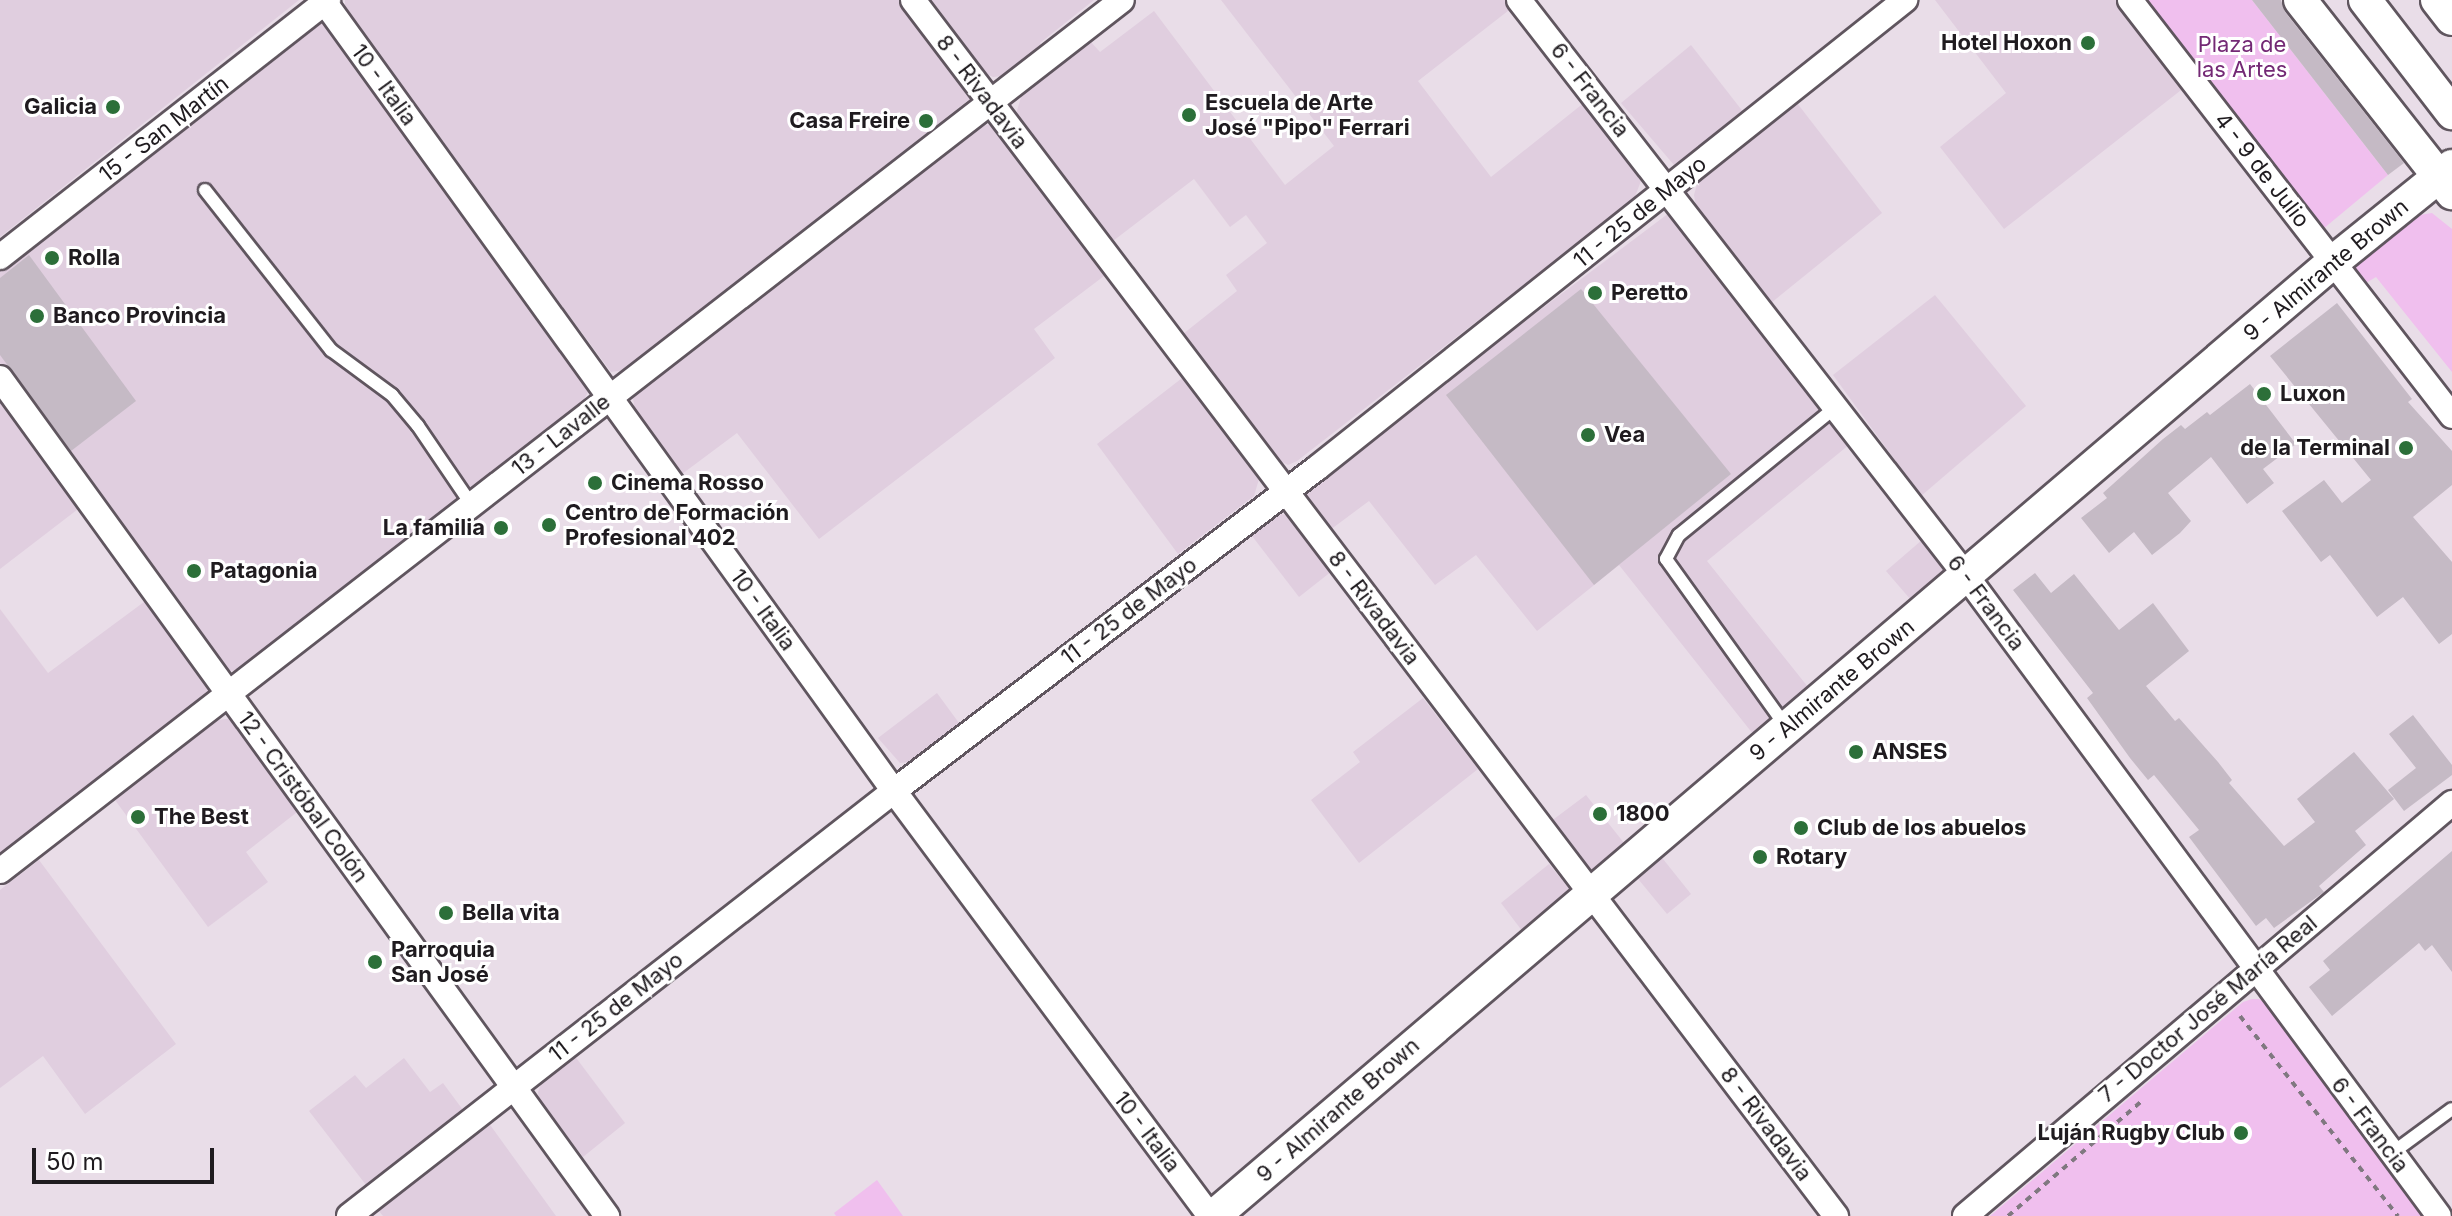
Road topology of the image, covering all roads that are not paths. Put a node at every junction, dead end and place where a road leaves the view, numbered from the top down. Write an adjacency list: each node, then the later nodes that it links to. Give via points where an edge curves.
1 (913, 0): 11 (street, 8 - Rivadavia)
2 (1122, 0): 11 (street, 13 - Lavalle)
3 (1519, 0): 14 (street, 6 - Francia)
4 (1905, 0): 14 (street, 11 - 25 de Mayo)
5 (2130, 0): 17 (street, 4 - 9 de Julio)
6 (2300, 0): 13 (street)
7 (2365, 0): 12 (street)
8 (2437, 0): 10 (street)
9 (325, 1): 16 (street, 15 - San Martín); 19 (street, 10 - Italia)
10 (2452, 19)
11 (992, 104): 19 (street, 13 - Lavalle); 22 (street, 8 - Rivadavia)
12 (2452, 113)
13 (2448, 179): 17 (street, 9 - Almirante Brown)
14 (1669, 189): 20 (street, 6 - Francia); 22 (street, 11 - 25 de Mayo)
15 (205, 190): 23 (lane, via 331,350 392,395)
16 (0, 257)
17 (2333, 262): 21 (street, 4 - 9 de Julio); 24 (street, 9 - Almirante Brown)
18 (0, 378): 25 (street, 12 - Cristóbal Colón)
19 (610, 398): 23 (street, 13 - Lavalle); 27 (street, 10 - Italia)
20 (1836, 407): 24 (street, 6 - Francia); 26 (lane, via 1679,535 1666,559)
21 (2452, 416)
22 (1286, 492): 27 (street, 11 - 25 de Mayo); 30 (street, 8 - Rivadavia)
23 (471, 504): 25 (street, 13 - Lavalle)
24 (1967, 577): 26 (street, 9 - Almirante Brown); 31 (street, 6 - Francia)
25 (227, 692): 29 (street, 13 - Lavalle); 32 (street, 12 - Cristóbal Colón)
26 (1787, 728): 30 (street, 9 - Almirante Brown)
27 (894, 791): 32 (street, 11 - 25 de Mayo); 37 (street, 10 - Italia)
28 (2452, 803): 31 (street, 7 - Doctor José María Real)
29 (0, 871)
30 (1591, 893): 37 (street, 9 - Almirante Brown); 38 (street, 8 - Rivadavia)
31 (2254, 970): 34 (street, 6 - Francia); 39 (street, 7 - Doctor José María Real)
32 (513, 1087): 35 (street, 11 - 25 de Mayo); 36 (street, 12 - Cristóbal Colón)
33 (2452, 1109): 34 (lane)
34 (2392, 1153): 40 (street, 6 - Francia)
35 (349, 1216)
36 (607, 1216)
37 (1212, 1216)
38 (1836, 1216)
39 (1965, 1216)
40 (2439, 1216)

